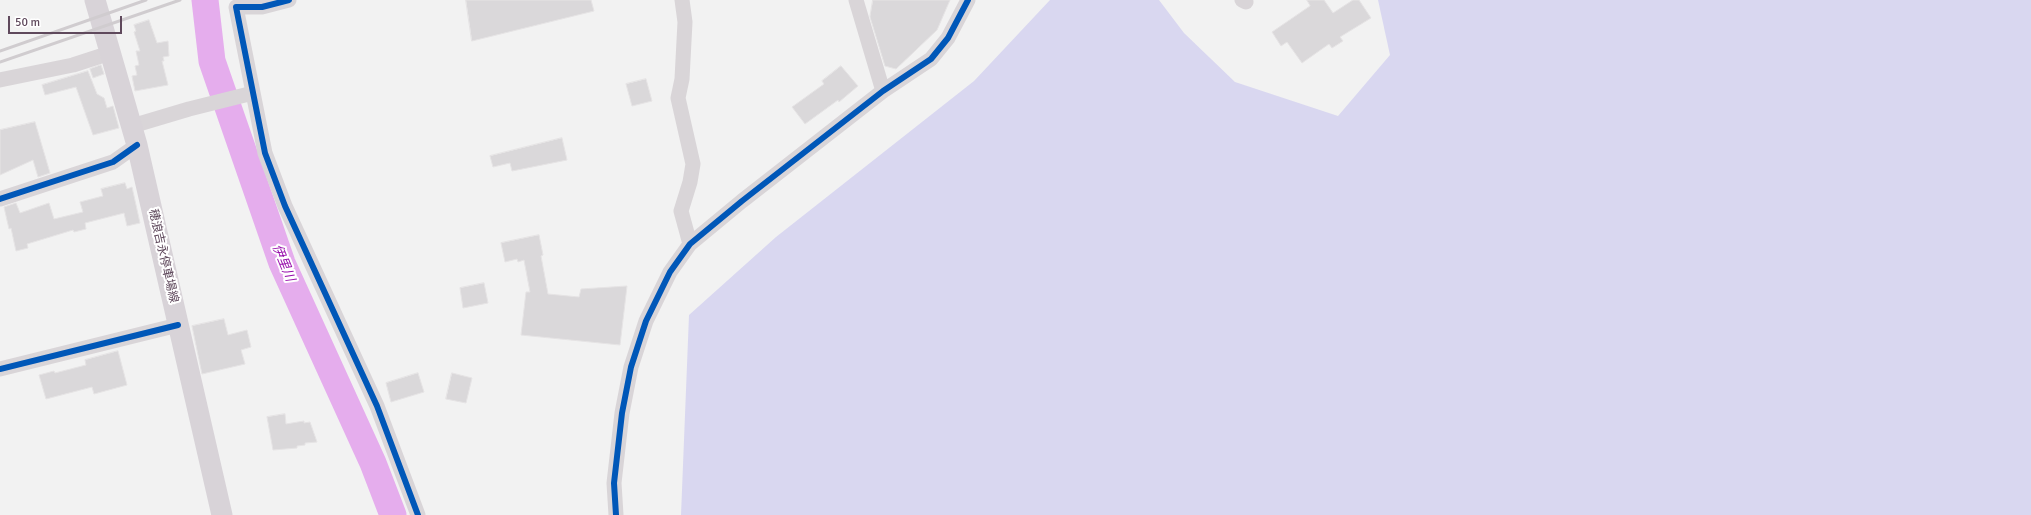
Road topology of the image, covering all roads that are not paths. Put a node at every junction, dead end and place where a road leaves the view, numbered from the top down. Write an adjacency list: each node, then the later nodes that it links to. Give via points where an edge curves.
1 (95, 0): 6 (main road, 穂浪吉永停車場線)
2 (289, 0): 9 (street, via 262,7 236,7)
3 (682, 0): 12 (street, via 685,22 682,79 678,98 693,164 681,211)
4 (856, 0): 8 (street)
5 (968, 0): 8 (street, via 948,38 931,59)
6 (110, 53): 7 (street, via 73,65); 10 (main road, 穂浪吉永停車場線)
7 (0, 80)
8 (883, 91): 12 (street)
9 (253, 93): 10 (street, via 189,109); 16 (street, via 265,153 285,206 377,406)
10 (135, 135): 11 (street, via 113,162); 13 (main road, 穂浪吉永停車場線)
11 (0, 199)
12 (690, 244): 17 (street, via 670,272 646,321 632,367 622,413 614,483)
13 (178, 325): 14 (street); 15 (main road, 穂浪吉永停車場線)
14 (0, 369)
15 (222, 515)
16 (418, 515)
17 (616, 515)

